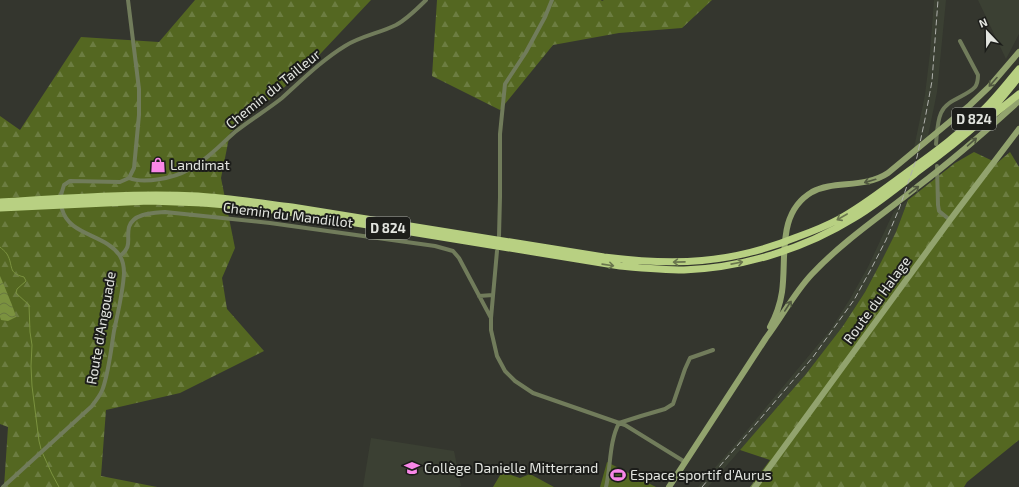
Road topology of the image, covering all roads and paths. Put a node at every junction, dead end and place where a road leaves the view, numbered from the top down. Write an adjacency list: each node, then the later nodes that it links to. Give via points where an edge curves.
1 (128, 0): 15 (street, via 139,89 134,168)
2 (426, 0): 15 (street, Chemin du Tailleur, via 396,25 345,46 188,171 152,180)
3 (552, 0): 21 (street, via 526,52 505,84 500,134)
4 (960, 41): 13 (street, via 978,75 978,81 975,87 946,106 941,113)
5 (1019, 52): 28 (main road, one-way to 28, via 989,87 884,175 866,182 814,191 793,210 786,229 781,298)
6 (1019, 63): 12 (highway)
7 (1019, 68): 12 (highway, D 824, via 982,112)
8 (1019, 78): 14 (highway, D 824, via 982,120)
9 (1019, 94): 14 (highway, via 958,143)
10 (1019, 101): 14 (main road, one-way to 10)
11 (1019, 129): 20 (main road, Route du Halage)
12 (957, 134): 22 (highway, D 824, one-way to 22, via 856,209)
13 (936, 144)
14 (936, 165): 20 (street, via 939,211); 22 (highway, D 824, via 919,171 854,218 820,236 794,247); 28 (main road, one-way to 14, via 812,274 886,212)
15 (129, 178): 16 (street, via 120,182 70,181 64,185)
16 (61, 195)
17 (0, 202): 22 (highway, D 824, one-way to 17, via 709,260 647,262 248,201 199,196 140,195)
18 (0, 208): 22 (highway, D 824, one-way to 22, via 149,201 248,207 602,264 655,269 703,268 738,263)
19 (62, 209): 24 (street, Route d'Angouade, via 65,218 73,225 110,246)
20 (950, 220): 35 (main road, Route du Halage)
21 (499, 236)
22 (772, 250)
23 (497, 251): 25 (street)
24 (120, 256): 26 (street, Chemin du Mandillot, via 129,243 129,227 133,221 148,213 165,212 270,223 446,248 459,258); 32 (street, Route d'Angouade, via 124,275 100,396)
25 (493, 295): 26 (street); 27 (street)
26 (479, 296): 27 (street, Chemin du Mandillot)
27 (491, 318): 30 (street, via 497,356 505,371 515,381 533,393)
28 (766, 338): 31 (main road)
29 (712, 350): 30 (street, via 690,358 684,368 673,404 665,410)
30 (619, 423): 31 (street); 33 (street)
31 (685, 462): 34 (main road)
32 (5, 486)
33 (606, 487)
34 (669, 487)
35 (756, 487)

